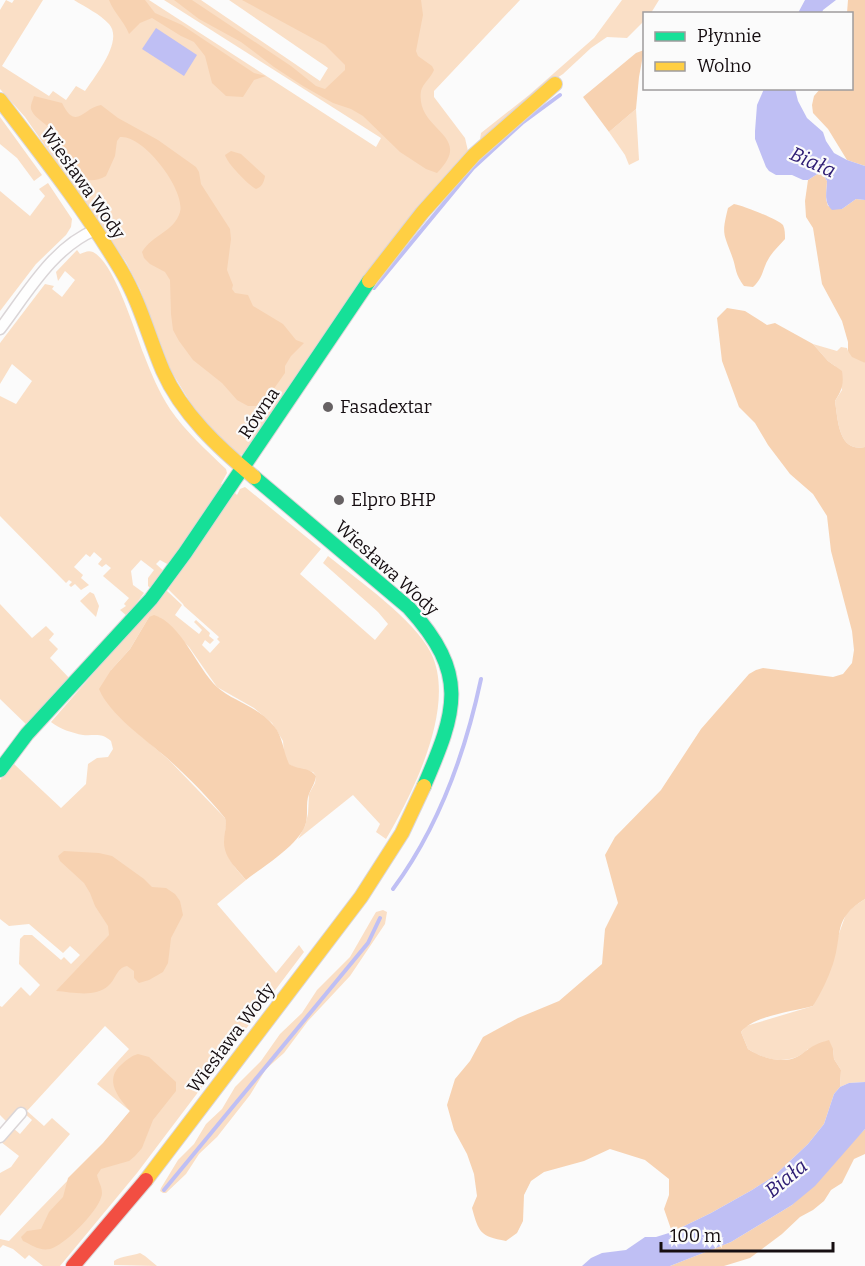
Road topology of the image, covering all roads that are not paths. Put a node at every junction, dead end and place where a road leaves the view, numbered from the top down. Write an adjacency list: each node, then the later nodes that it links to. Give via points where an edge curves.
1 (555, 84): 5 (street, Równa, via 474,155 422,213 368,283)
2 (0, 100): 3 (street, Wiesława Wody)
3 (95, 230): 4 (street, via 54,259); 5 (street, Wiesława Wody, via 132,291 171,387 206,434)
4 (0, 330)
5 (243, 468): 6 (street, Równa, via 151,599); 9 (street, Wiesława Wody, via 409,608 432,634 449,667 452,684 447,724 412,815 359,899 138,1189)
6 (0, 770)
7 (21, 1113): 8 (street)
8 (0, 1137)
9 (73, 1266)

